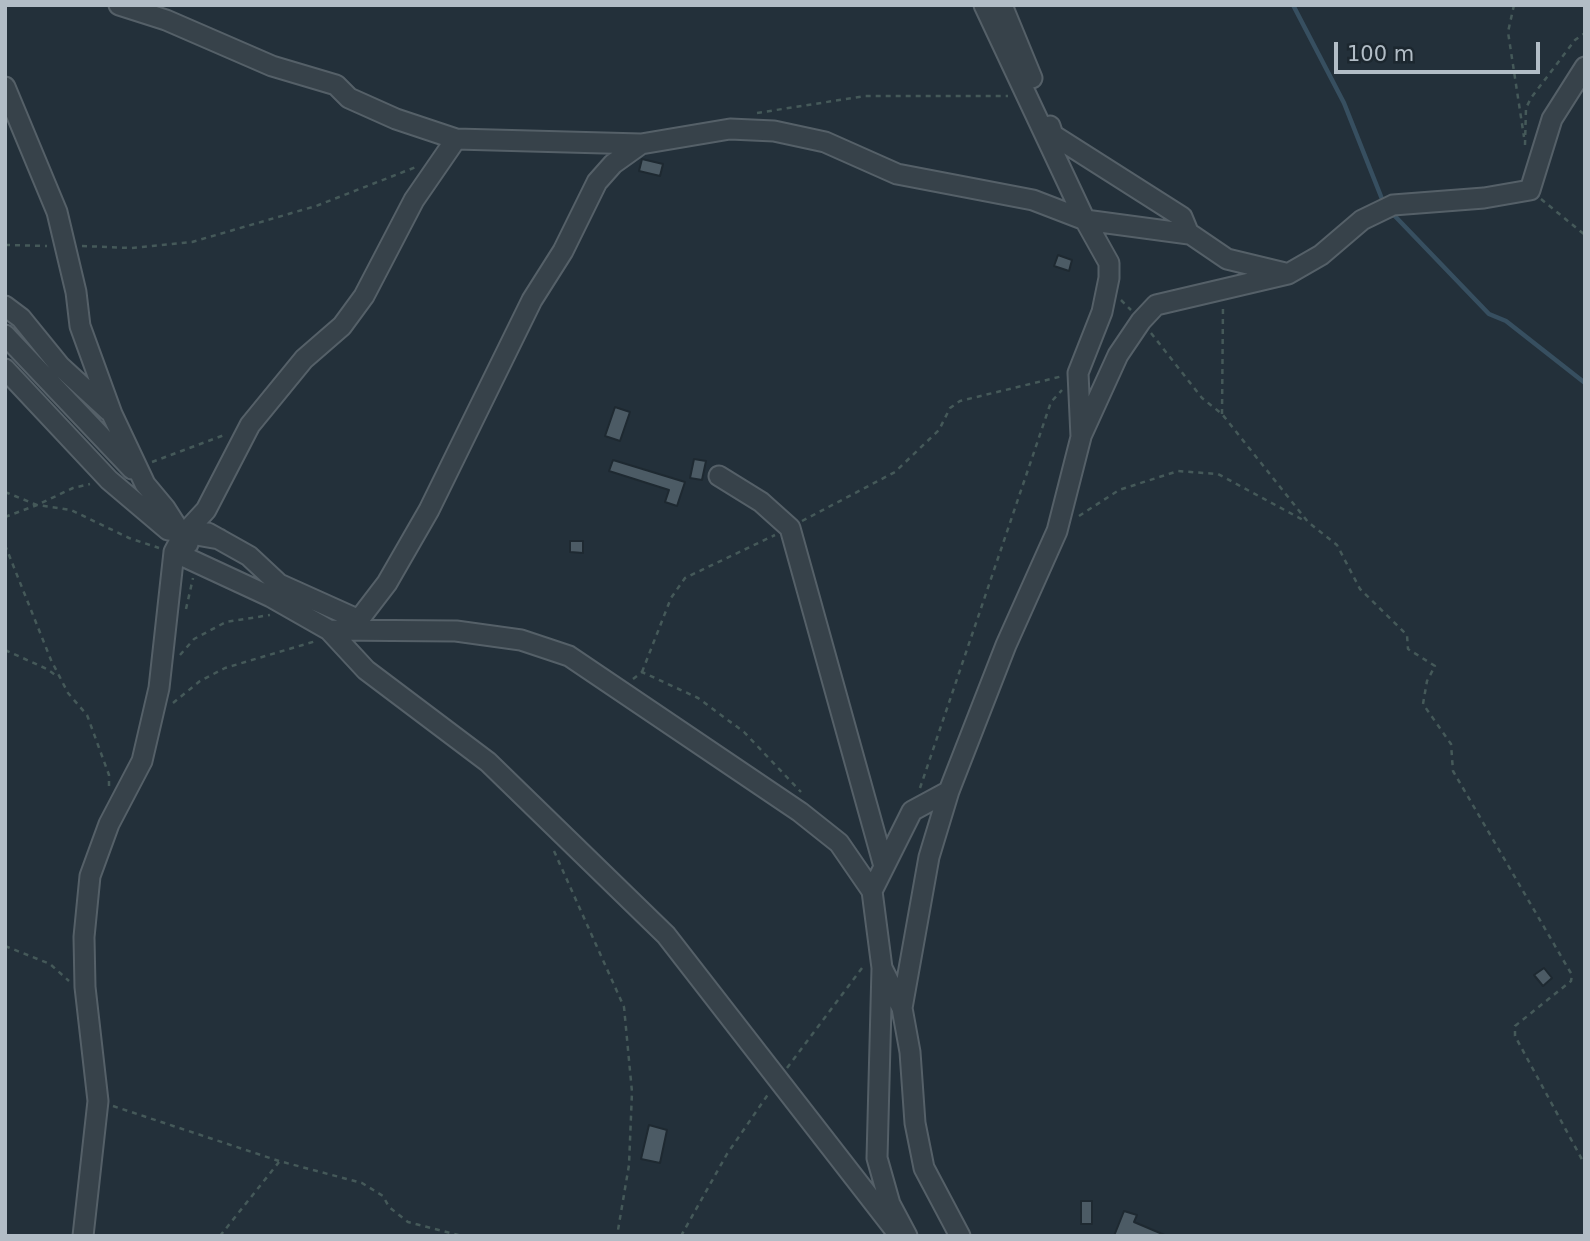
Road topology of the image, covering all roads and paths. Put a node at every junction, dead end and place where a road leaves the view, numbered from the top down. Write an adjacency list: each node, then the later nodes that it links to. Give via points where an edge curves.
1 (119, 5): 10 (street, via 272,66 336,85 349,98)
2 (985, 5): 7 (street)
3 (1002, 5): 9 (street)
4 (1514, 5): 12 (path, via 1508,32)
5 (1585, 67): 14 (street, via 1552,119)
6 (5, 87): 19 (street, via 57,212)
7 (1029, 98): 8 (path, via 865,96); 9 (street)
8 (752, 115)
9 (1049, 132): 15 (street); 16 (street, via 1165,204 1182,217)
10 (456, 139): 11 (street); 38 (street, via 414,201 364,296 250,425 206,510)
11 (641, 144): 15 (street, via 730,129 774,131 825,142 897,174 1033,200); 44 (street, via 613,164 597,183 532,300 429,510 387,583)
12 (1525, 144)
13 (416, 167): 19 (path, via 316,206 192,242 131,248)
14 (1530, 190): 17 (path); 20 (street, via 1379,210)
15 (1085, 220): 16 (street); 21 (street, via 1110,263)
16 (1189, 234): 20 (street, via 1227,259)
17 (1585, 235)
18 (5, 245): 19 (path)
19 (66, 246): 28 (street, via 80,326)
20 (1288, 274): 22 (street)
21 (1110, 278): 24 (path, via 1119,298); 27 (street)
22 (1224, 290): 24 (street, via 1156,305); 29 (path)
23 (5, 306): 28 (street)
24 (1141, 321): 29 (path, via 1202,398); 30 (street, via 1118,355)
25 (5, 335): 32 (street)
26 (5, 369): 38 (street, via 108,481 168,530)
27 (1078, 373): 30 (street); 37 (path, via 960,401 950,408 939,430 895,472); 53 (path, via 1051,402)
28 (112, 414): 32 (street)
29 (1222, 414): 36 (path)
30 (1081, 437): 39 (street)
31 (719, 476): 37 (street, via 761,502)
32 (145, 484): 38 (street)
33 (5, 492): 34 (path)
34 (37, 505): 35 (path); 41 (path, via 71,510 129,538)
35 (5, 517)
36 (1308, 522): 39 (path, via 1218,474 1178,471 1119,490); 64 (path, via 1337,545 1360,589 1407,635 1408,649 1435,666 1423,704 1451,744 1453,771 1572,975 1571,981 1515,1026 1515,1036)
37 (790, 528): 47 (path, via 685,578 671,598); 56 (street)
38 (189, 530): 41 (street); 42 (street); 44 (street, via 219,538 249,556 279,584)
39 (1057, 531): 51 (street)
40 (5, 545): 48 (path, via 25,602)
41 (174, 552): 42 (street); 50 (street, via 159,688)
42 (196, 561): 44 (street)
43 (271, 615): 46 (path, via 226,622 194,639)
44 (343, 629): 49 (street, via 456,631 521,640 569,656); 50 (path, via 225,668 200,681); 69 (street, via 366,670 488,762 666,935)
45 (5, 650): 48 (path)
46 (177, 658)
47 (642, 672): 49 (path); 52 (path, via 698,698 744,732)
48 (61, 679): 54 (path, via 87,715 100,747 108,775)
49 (618, 691): 57 (street, via 822,829 839,843)
50 (150, 725): 54 (street, via 142,761)
51 (949, 791): 53 (street); 61 (street, via 929,857)
52 (804, 796)
53 (912, 811): 56 (street)
54 (109, 824): 60 (street, via 90,876)
55 (550, 841): 68 (path, via 624,1007 632,1092 629,1165)
56 (883, 863): 57 (street)
57 (872, 891): 59 (street)
58 (5, 946): 60 (path, via 50,964 63,979)
59 (882, 968): 61 (street); 70 (street, via 877,1158 890,1205)
60 (85, 987): 62 (street)
61 (902, 1008): 71 (street, via 924,1168)
62 (98, 1101): 63 (path); 65 (street)
63 (279, 1161): 66 (path); 67 (path, via 362,1183 383,1196 408,1222)
64 (1585, 1165)
65 (83, 1236)
66 (220, 1236)
67 (462, 1236)
68 (617, 1236)
69 (900, 1236)
70 (907, 1236)
71 (960, 1236)

